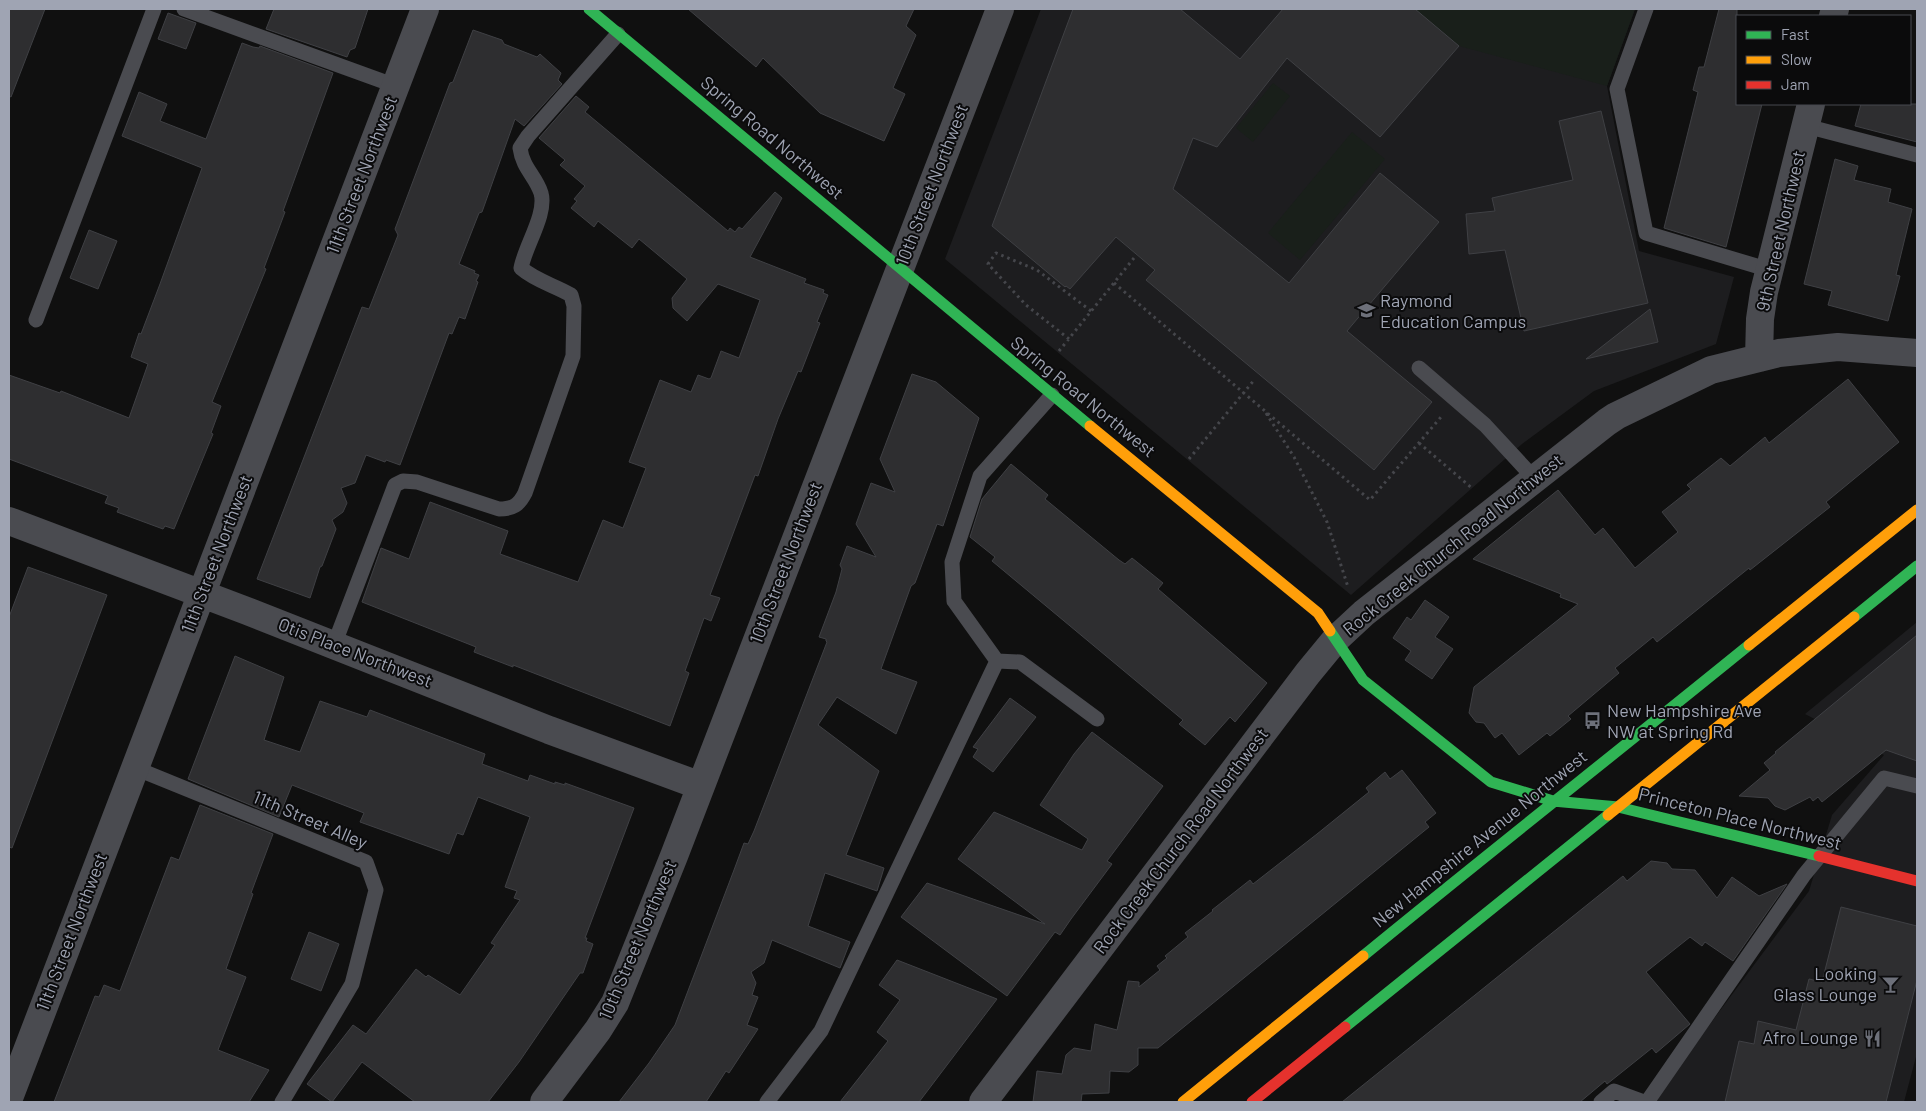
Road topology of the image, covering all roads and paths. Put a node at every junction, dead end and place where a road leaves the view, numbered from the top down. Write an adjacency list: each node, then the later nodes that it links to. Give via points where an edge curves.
1 (154, 9): 16 (lane)
2 (184, 9): 8 (lane)
3 (425, 9): 8 (street, 11th Street Northwest)
4 (589, 9): 7 (main road, Spring Road Northwest)
5 (1000, 9): 12 (street, 10th Street Northwest)
6 (1646, 9): 13 (lane, via 1617,90 1646,233)
7 (618, 34): 12 (main road, Spring Road Northwest); 37 (lane, via 520,148 522,161 541,193 542,208 521,268 530,276 570,295 574,306 573,356 520,504 500,509 417,482 403,481 395,485)
8 (396, 86): 35 (street, 11th Street Northwest)
9 (1808, 115): 10 (lane); 13 (street, 9th Street Northwest)
10 (1917, 155)
11 (1134, 258): 14 (path)
12 (900, 268): 24 (main road, Spring Road Northwest); 41 (street, 10th Street Northwest)
13 (1770, 270): 20 (street, 9th Street Northwest, via 1760,319)
14 (1114, 283): 15 (path); 23 (path)
15 (1091, 311): 17 (path); 17 (path, via 1037,270 996,253 988,264 1026,305)
16 (36, 320)
17 (1069, 339): 18 (path)
18 (1059, 351)
19 (1917, 353): 20 (street, Rock Creek Church Road Northwest, via 1838,347)
20 (1759, 358): 29 (street, Rock Creek Church Road Northwest, via 1711,370 1616,416)
21 (1419, 368): 25 (lane)
22 (1256, 379): 23 (path)
23 (1244, 393): 26 (path); 28 (path)
24 (1052, 395): 36 (main road, Spring Road Northwest, via 1318,613); 38 (lane, via 980,476 952,562 954,601)
25 (1456, 400): 27 (path); 29 (lane, via 1485,424)
26 (1264, 410): 27 (path, via 1370,500); 34 (path, via 1294,457 1327,522)
27 (1419, 443): 30 (path)
28 (1189, 459)
29 (1534, 478): 36 (street, Rock Creek Church Road Northwest, via 1364,613)
30 (1473, 489)
31 (1917, 510): 43 (main road, New Hampshire Avenue Northwest)
32 (9, 521): 35 (street, Otis Place Northwest)
33 (1917, 566): 44 (main road)
34 (1349, 590)
35 (202, 594): 37 (street, Otis Place Northwest); 40 (street, 11th Street Northwest)
36 (1336, 639): 43 (main road, Spring Road Northwest, via 1363,680 1491,782); 51 (street, Rock Creek Church Road Northwest)
37 (334, 645): 41 (street, Otis Place Northwest)
38 (997, 661): 39 (lane, via 1020,662); 50 (lane, via 821,1031)
39 (1097, 719)
40 (135, 768): 47 (street, 11th Street Northwest); 48 (lane, 11th Street Alley, via 366,862 376,890 352,984)
41 (701, 786): 49 (street, 10th Street Northwest, via 615,1003)
42 (1917, 786): 45 (lane, via 1884,778)
43 (1554, 801): 44 (main road, Princeton Place Northwest); 52 (main road, New Hampshire Avenue Northwest)
44 (1618, 807): 45 (main road, Princeton Place Northwest); 53 (main road)
45 (1820, 856): 46 (main road, Princeton Place Northwest); 55 (lane)
46 (1917, 880)
47 (9, 1098)
48 (282, 1102)
49 (544, 1102)
50 (767, 1102)
51 (983, 1102)
52 (1183, 1102)
53 (1252, 1102)
54 (1601, 1102): 55 (lane, via 1614,1091)
55 (1645, 1102)

